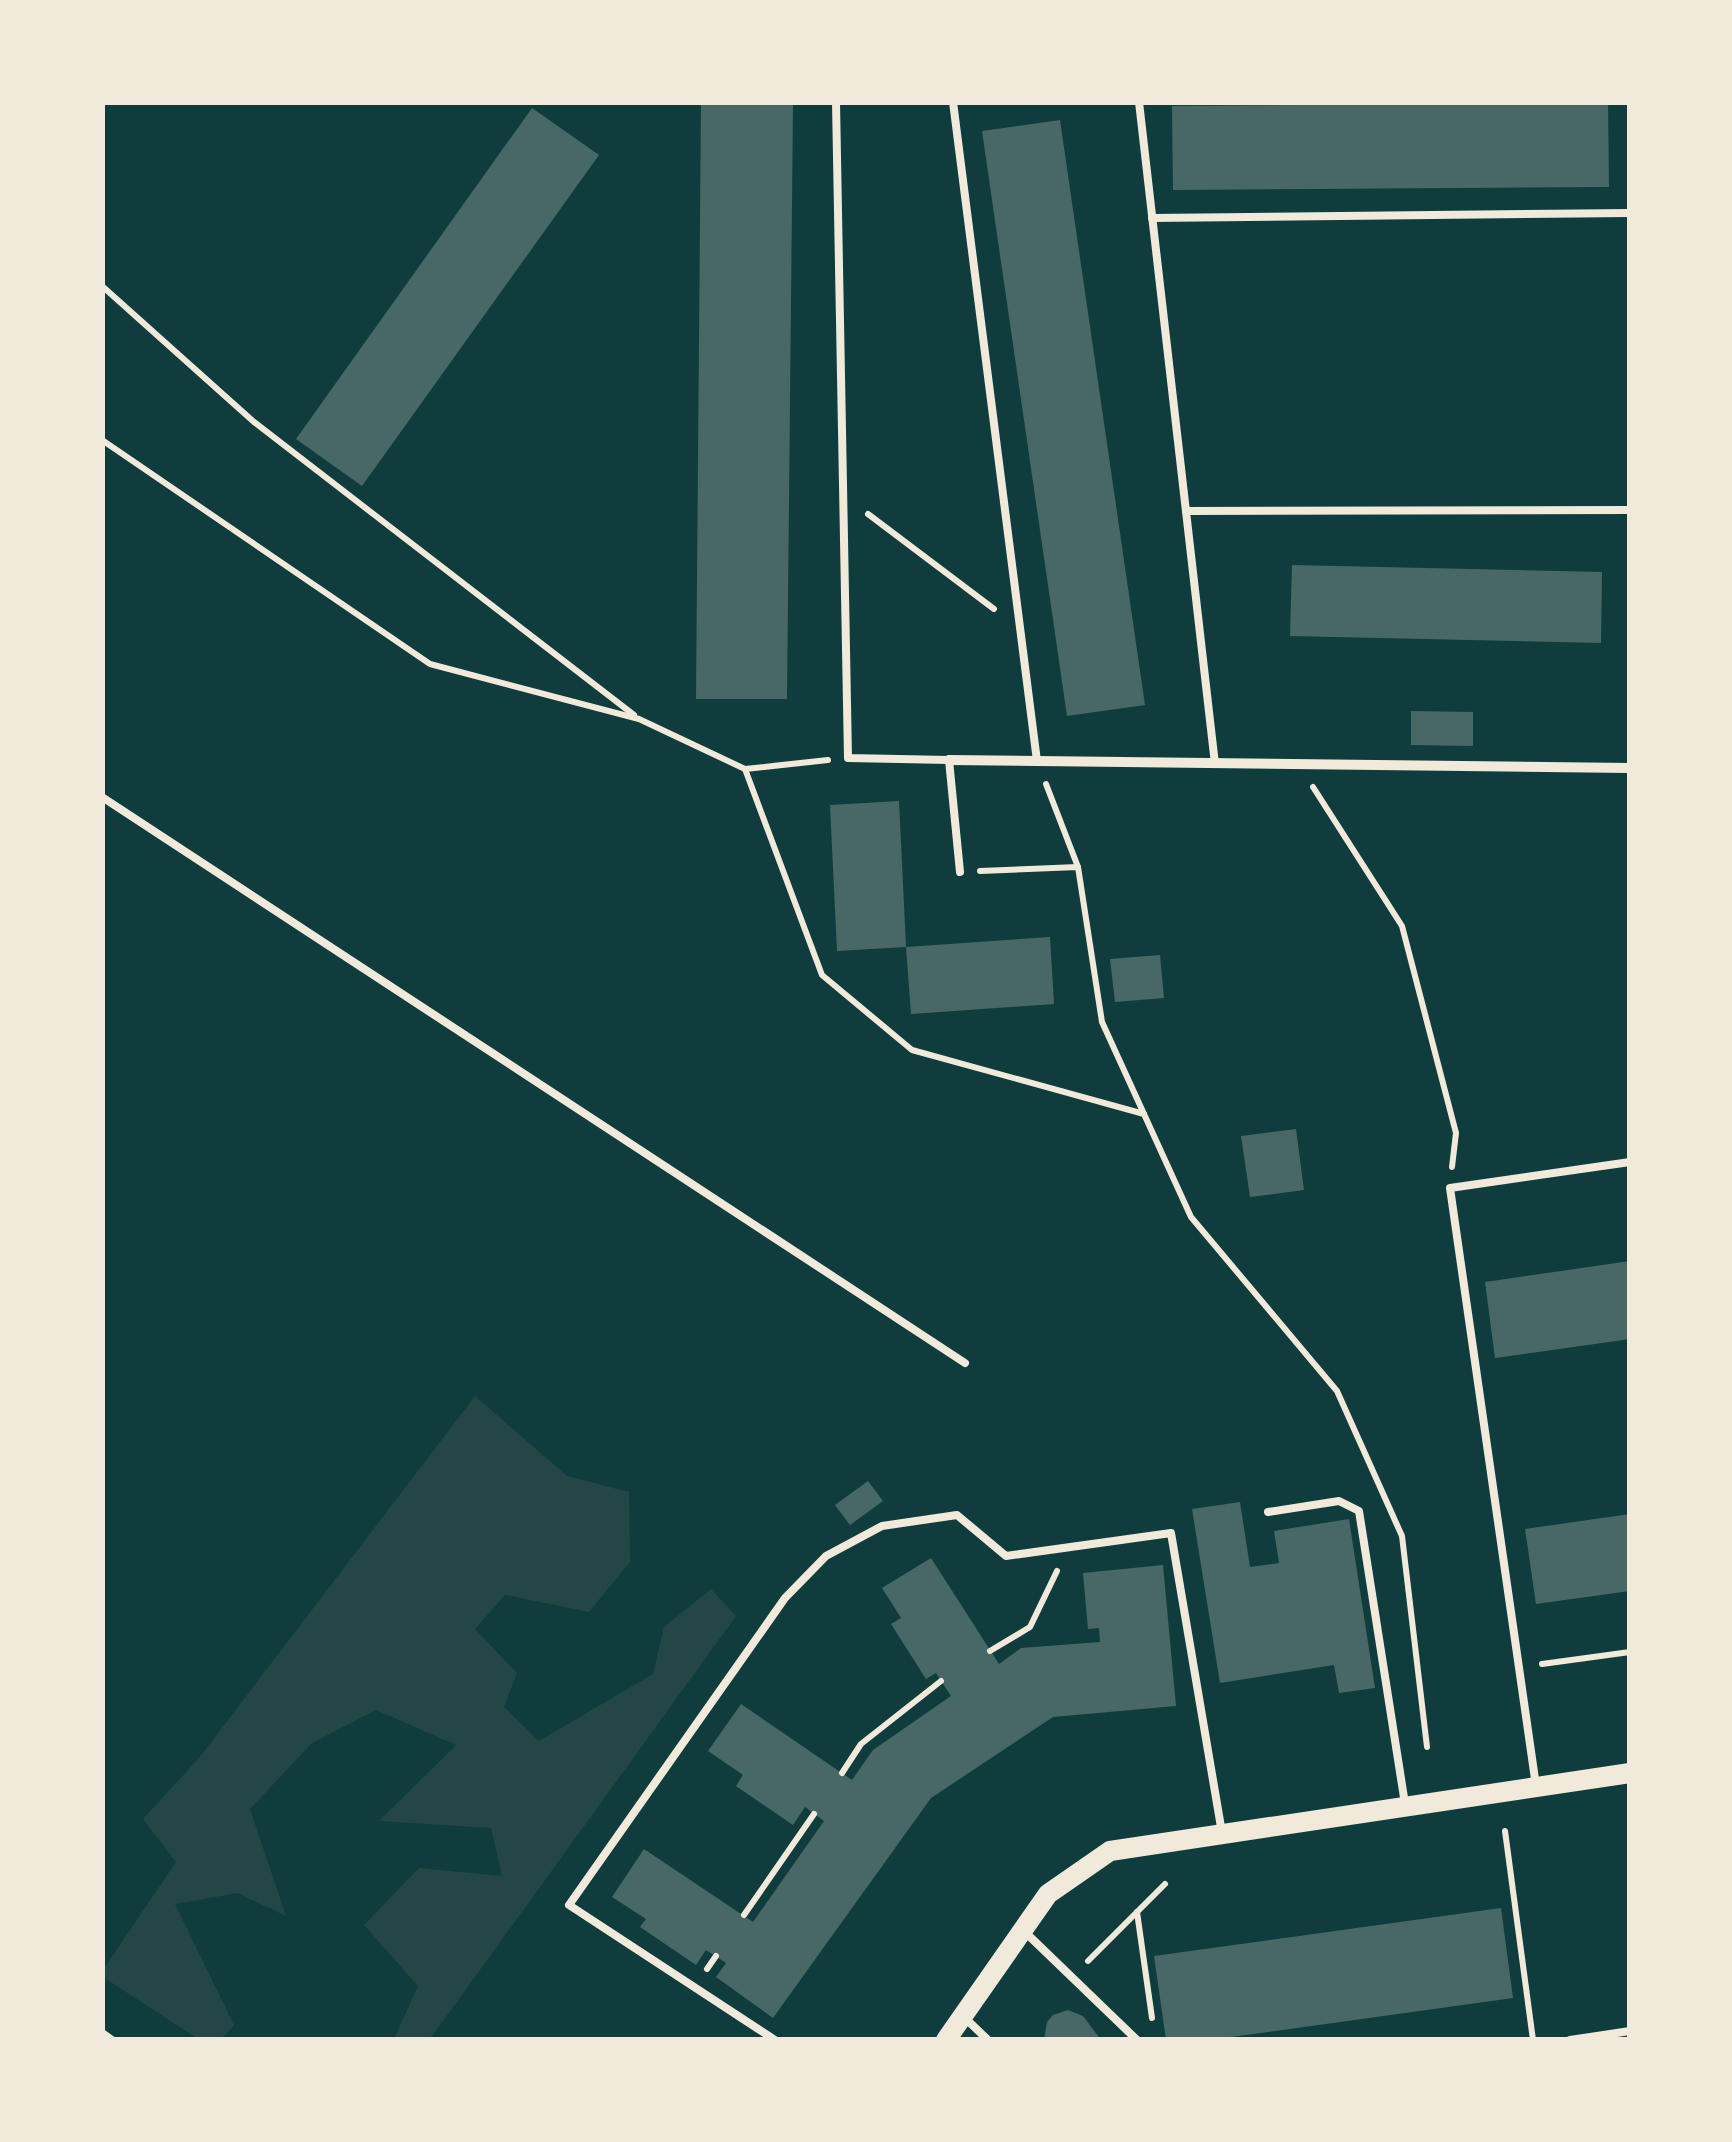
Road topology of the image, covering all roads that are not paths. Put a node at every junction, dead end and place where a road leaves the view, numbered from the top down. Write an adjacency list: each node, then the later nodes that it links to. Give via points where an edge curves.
1 (836, 102): 8 (lane, via 848,758)
2 (954, 102): 9 (lane)
3 (1139, 102): 5 (lane)
4 (1630, 213): 5 (lane)
5 (1152, 218): 7 (lane)
6 (1630, 510): 7 (lane)
7 (1186, 511): 10 (lane)
8 (949, 760): 9 (street); 13 (lane)
9 (1037, 761): 10 (street)
10 (1215, 764): 11 (street)
11 (1630, 768)
12 (102, 796): 15 (lane)
13 (960, 872)
14 (1630, 1162): 18 (lane, via 1450,1188)
15 (964, 1363)
16 (1268, 1512): 19 (lane, via 1339,1502 1359,1512)
17 (1630, 1774): 18 (main road)
18 (1536, 1786): 19 (main road)
19 (1405, 1804): 20 (main road)
20 (1222, 1833): 21 (main road, via 1110,1851 1048,1894); 26 (lane, via 1171,1534 1006,1556 957,1516 882,1526 826,1556 785,1598 569,1904)
21 (1022, 1930): 22 (main road); 29 (lane)
22 (962, 2016): 27 (main road); 28 (lane)
23 (1630, 2031): 30 (lane)
24 (102, 2033): 25 (lane)
25 (112, 2040)
26 (775, 2040)
27 (946, 2040)
28 (988, 2040)
29 (1137, 2040)
30 (1570, 2040)

